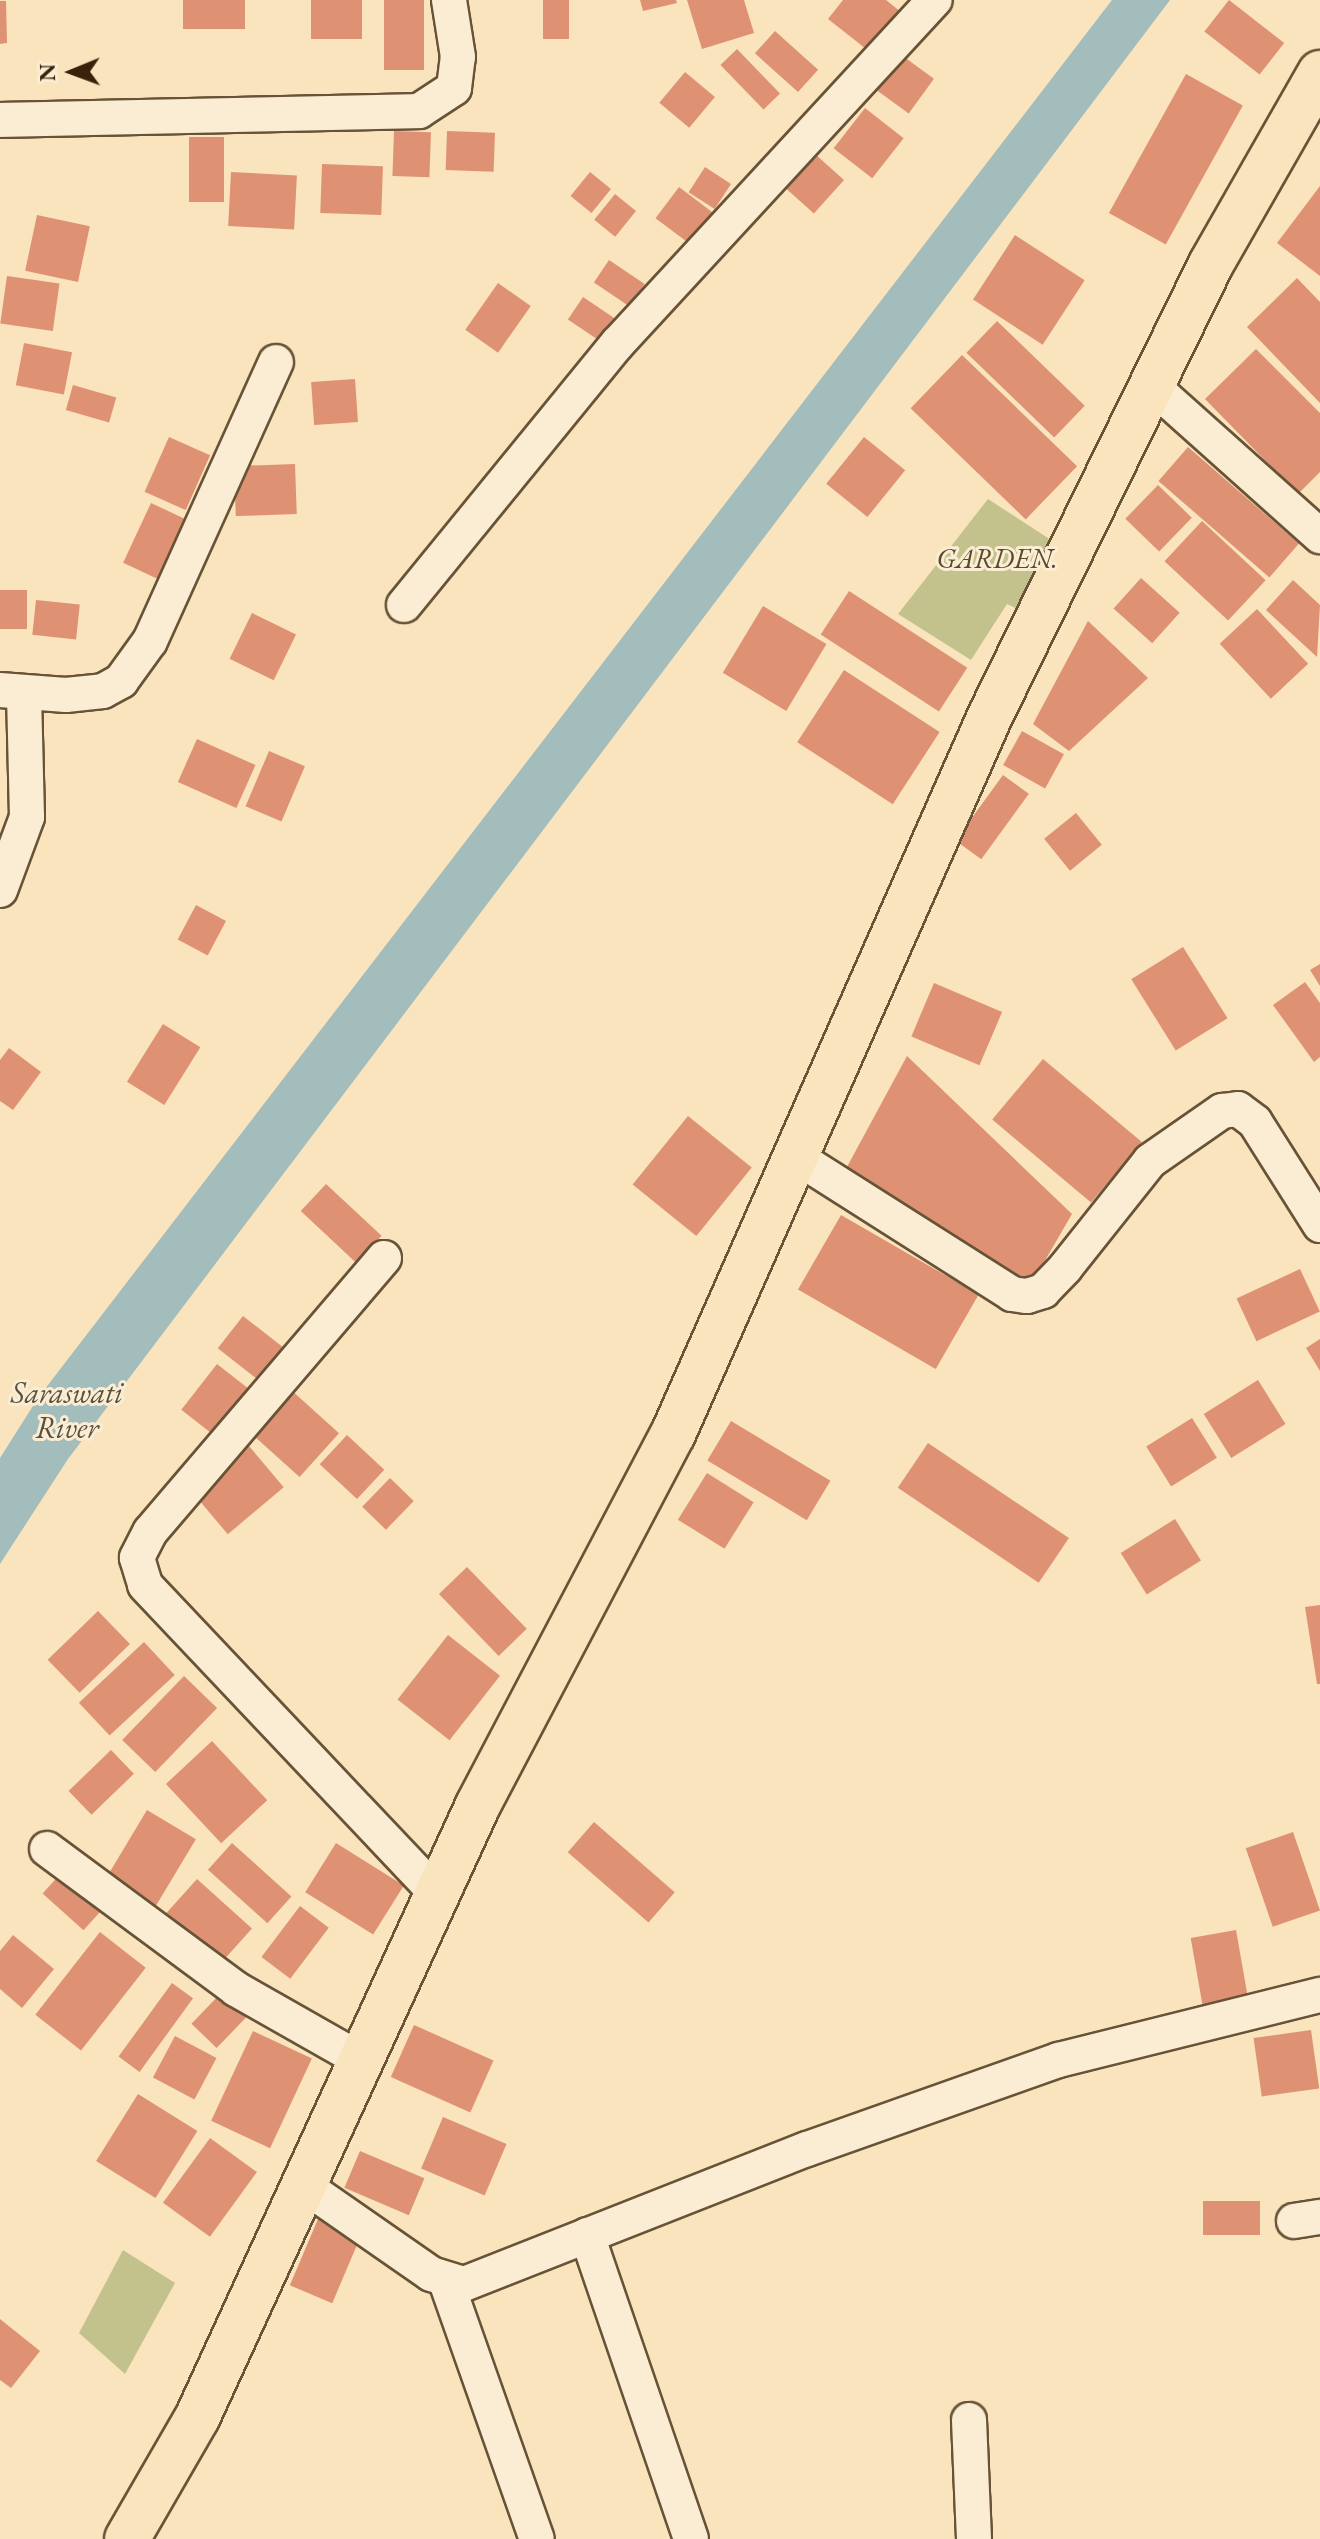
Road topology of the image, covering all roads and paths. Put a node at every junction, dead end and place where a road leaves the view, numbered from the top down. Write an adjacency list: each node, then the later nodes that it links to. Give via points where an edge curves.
1 (449, 0): 4 (street, via 458,75 436,106)
2 (935, 0): 8 (street, via 618,343)
3 (1320, 73): 6 (main road, via 1249,192)
4 (0, 120)
5 (276, 362): 9 (street, via 134,665 103,691)
6 (1151, 385): 7 (street); 11 (main road, via 990,716)
7 (1315, 524)
8 (404, 605)
9 (12, 691): 10 (street, via 27,817)
10 (0, 890)
11 (798, 1158): 12 (street, via 1012,1294 1027,1296 1043,1291 1065,1268 1150,1161 1222,1111 1238,1109 1255,1122); 15 (main road, via 673,1434)
12 (1320, 1225)
13 (384, 1258): 15 (street, via 150,1532 137,1558 145,1585)
14 (47, 1849): 17 (street, via 236,1989)
15 (437, 1894): 17 (main road)
16 (1320, 1995): 19 (street, via 1059,2060)
17 (363, 2061): 18 (main road)
18 (306, 2187): 20 (street); 22 (main road, via 197,2418)
19 (587, 2235): 20 (street, via 464,2284); 24 (street)
20 (447, 2284): 23 (street)
21 (969, 2420): 25 (street)
22 (127, 2539)
23 (537, 2539)
24 (691, 2539)
25 (974, 2539)

